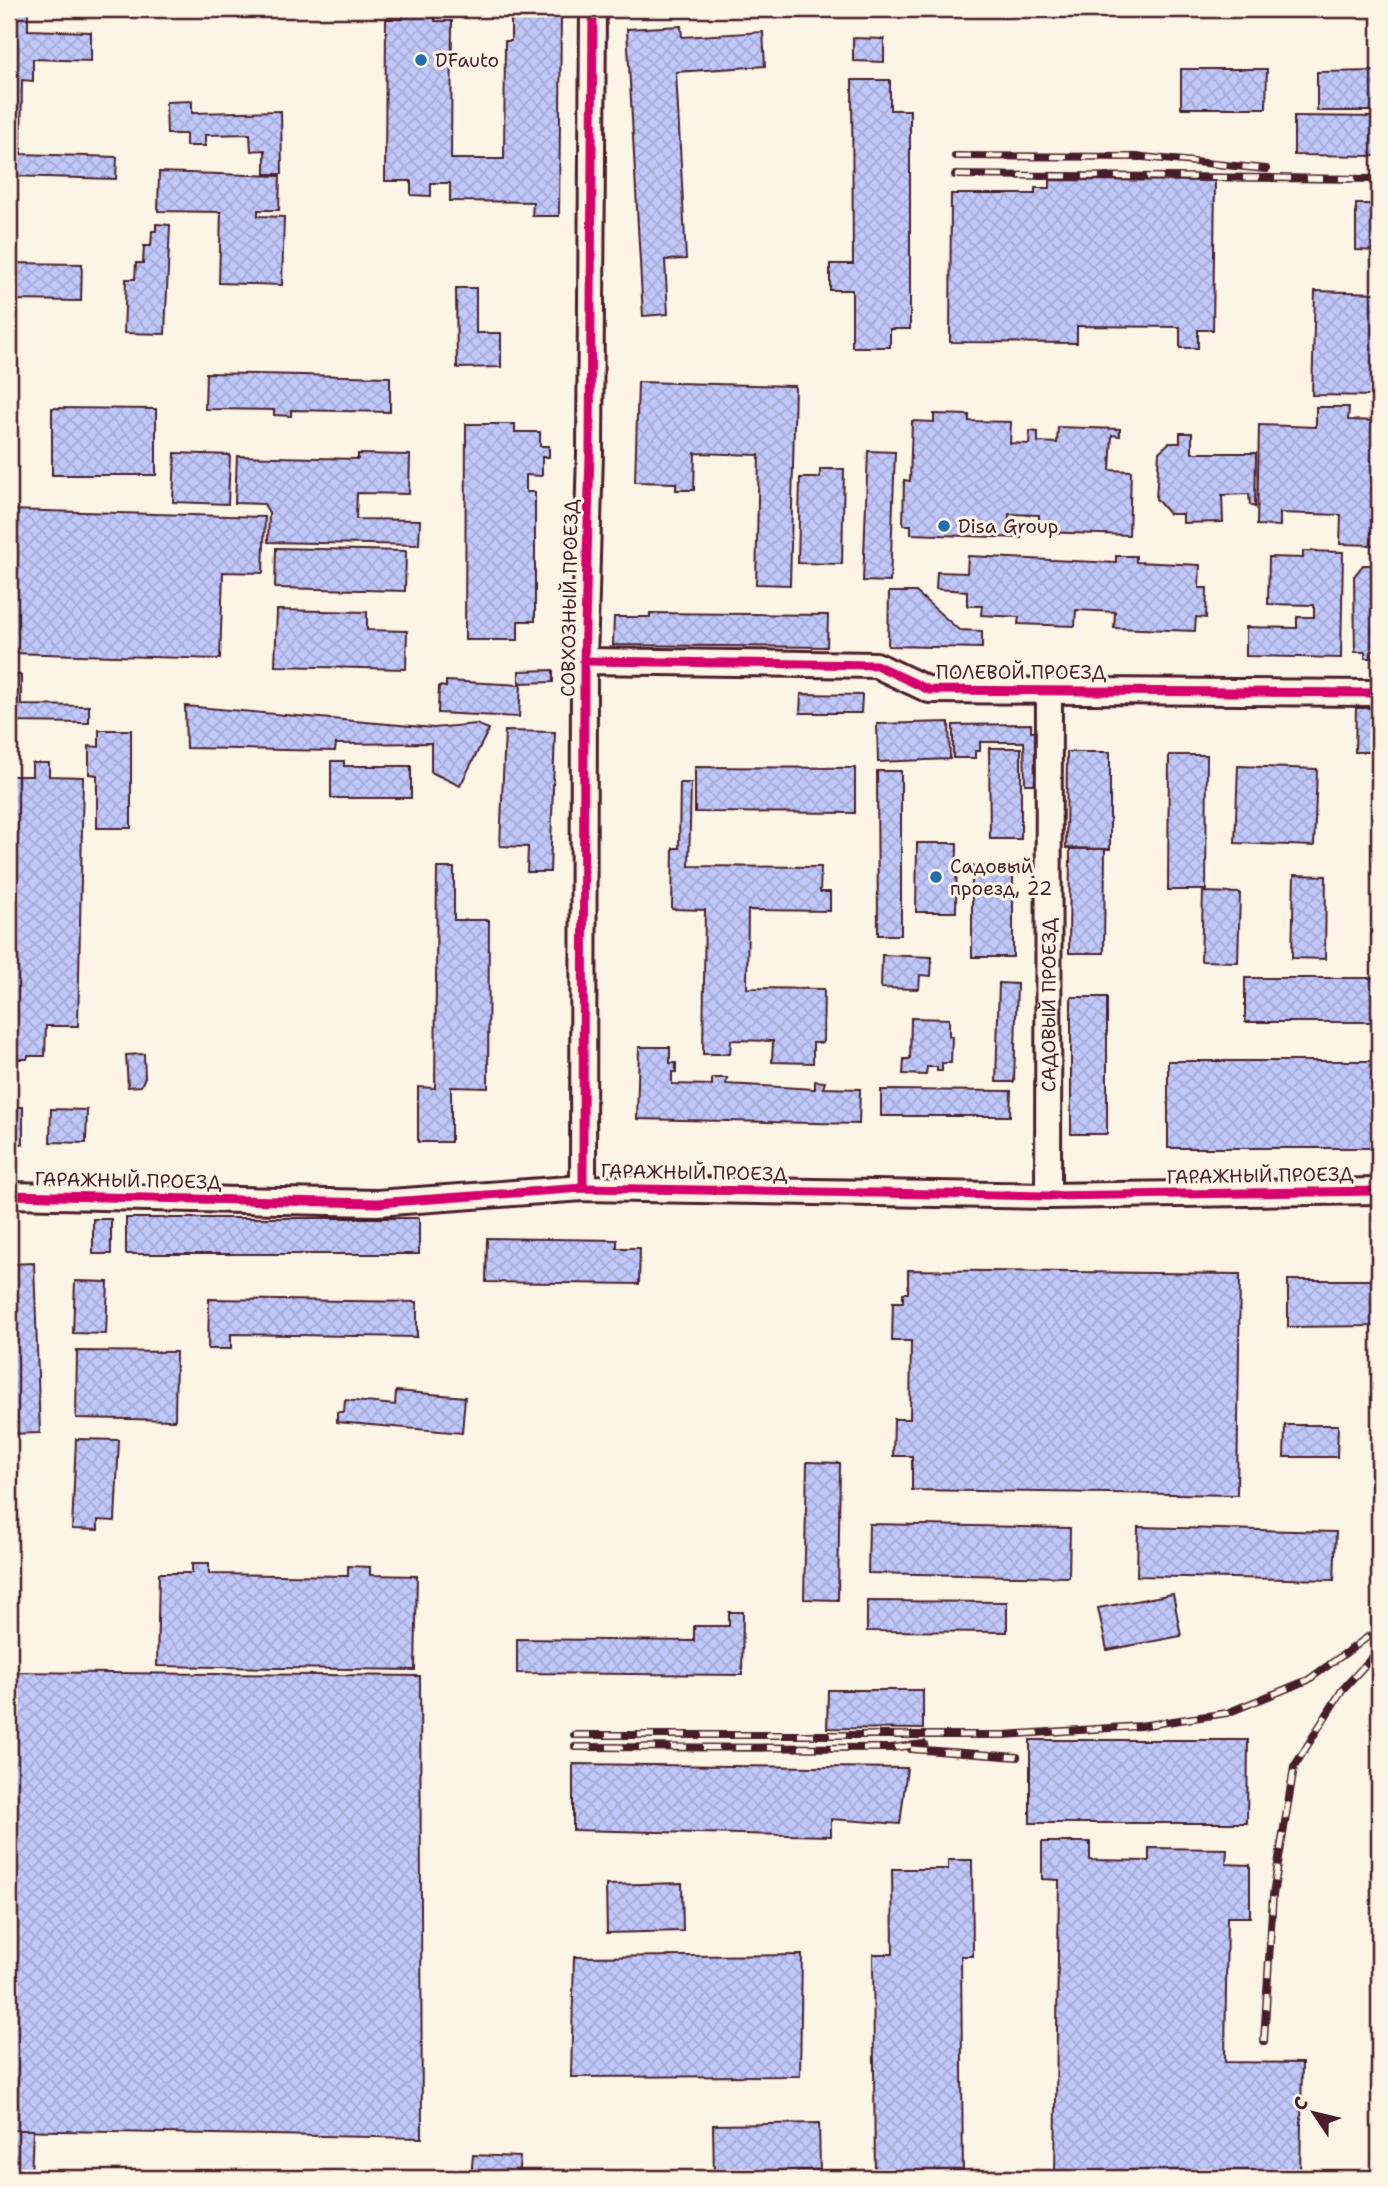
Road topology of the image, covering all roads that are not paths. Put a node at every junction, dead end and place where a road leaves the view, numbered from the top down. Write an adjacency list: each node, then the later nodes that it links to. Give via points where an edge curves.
1 (593, 9): 2 (street, СОВХОЗНЫЙ ПРОЕЗД)
2 (584, 661): 3 (street, ПОЛЕВОЙ ПРОЕЗД, via 876,665 929,690); 5 (street, СОВХОЗНЫЙ ПРОЕЗД)
3 (1049, 690): 4 (street, ПОЛЕВОЙ ПРОЕЗД); 8 (street, САДОВЫЙ ПРОЕЗД)
4 (1379, 693)
5 (583, 1188): 7 (street, ГАРАЖНЫЙ ПРОЕЗД, via 377,1203); 8 (street, ГАРАЖНЫЙ ПРОЕЗД)
6 (1379, 1191): 8 (street, ГАРАЖНЫЙ ПРОЕЗД)
7 (9, 1195)
8 (1048, 1196)

